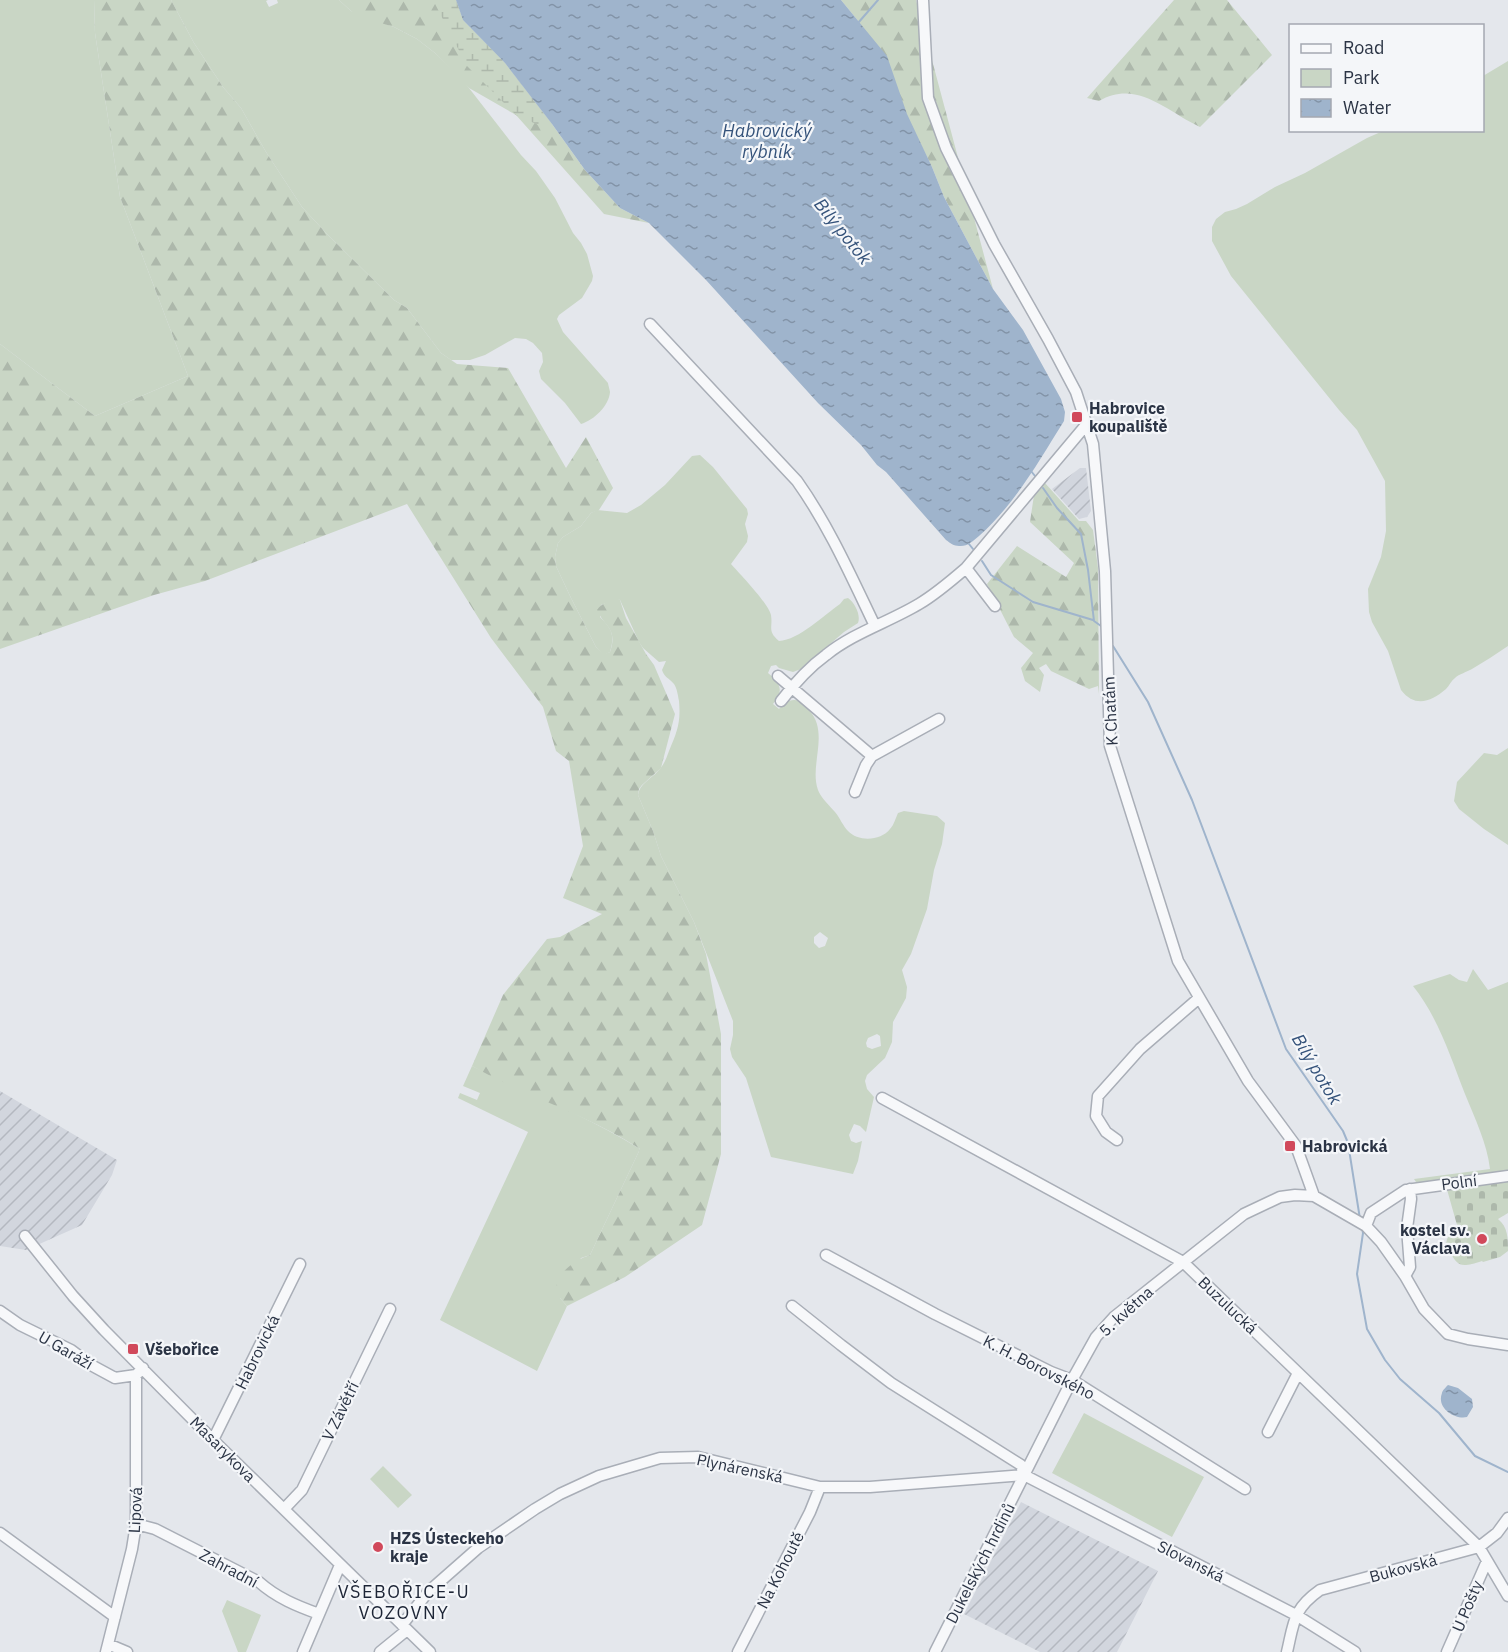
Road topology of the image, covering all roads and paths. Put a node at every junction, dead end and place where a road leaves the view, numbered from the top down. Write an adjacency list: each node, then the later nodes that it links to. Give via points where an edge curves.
1 (922, 0): 3 (street, K Chatám, via 928,98 946,148 1076,392)
2 (650, 324): 6 (street, via 797,481 833,539)
3 (1086, 425): 4 (street); 13 (street, K Chatám, via 1093,444 1105,571 1110,746 1178,961)
4 (966, 568): 5 (street); 6 (street, via 919,604)
5 (995, 606)
6 (875, 626): 8 (street, via 826,654)
7 (778, 676): 8 (street)
8 (791, 687): 9 (street); 11 (street)
9 (781, 701)
10 (939, 719): 11 (street)
11 (872, 756): 12 (street)
12 (855, 792)
13 (1199, 998): 15 (street, via 1140,1049 1098,1096 1096,1116 1106,1132); 18 (street, K Chatám, via 1248,1081 1296,1146)
14 (882, 1098): 22 (street, Buzulucká)
15 (1117, 1140)
16 (1508, 1176): 17 (street, Polní)
17 (1410, 1189): 19 (street, Polní, via 1371,1213); 24 (street, via 1410,1267)
18 (1314, 1196): 19 (street); 22 (street, 5. května, via 1280,1197 1261,1205)
19 (1362, 1224): 24 (street, via 1381,1242)
20 (25, 1236): 29 (street, Masarykova)
21 (826, 1255): 31 (street, K. H. Borovského, via 935,1314)
22 (1183, 1262): 30 (street, Buzulucká); 31 (street, 5. května, via 1105,1326)
23 (300, 1264): 33 (street, Habrovická)
24 (1405, 1276): 28 (street, via 1424,1309 1448,1334)
25 (792, 1306): 34 (street, via 891,1383 1021,1465)
26 (390, 1309): 37 (street, V Závětří, via 302,1490)
27 (0, 1311): 29 (street, U Garáží, via 115,1378)
28 (1508, 1344)
29 (139, 1372): 33 (street, Masarykova); 39 (street, Lipová)
30 (1298, 1373): 32 (street); 41 (street, Buzulucká)
31 (1072, 1380): 34 (street, 5. května); 36 (street, K. H. Borovského)
32 (1268, 1432)
33 (213, 1440): 37 (street, Masarykova)
34 (1024, 1475): 35 (street, Plynárenská); 46 (street, Slovanská); 50 (street, Dukelských hrdinů)
35 (820, 1487): 48 (street, Plynárenská, via 698,1457 660,1458 599,1476 560,1494 478,1548 428,1593); 55 (street, Na Kohoutě)
36 (1245, 1489)
37 (284, 1509): 43 (street, Masarykova)
38 (1508, 1518): 41 (street, Bukovská)
39 (136, 1524): 45 (street, Zahradní, via 155,1529 259,1582 285,1601); 47 (street, Lipová)
40 (0, 1533): 47 (street)
41 (1479, 1547): 42 (street, Buzulucká); 46 (street, Bukovská, via 1320,1590 1306,1600)
42 (1487, 1561): 44 (street, Buzulucká); 58 (street, U Pošty)
43 (340, 1565): 45 (street); 48 (street, Masarykova)
44 (1508, 1596)
45 (319, 1614): 52 (street)
46 (1296, 1615): 56 (street); 57 (street, Slovanská)
47 (115, 1617): 49 (street, Lipová)
48 (404, 1627): 53 (street, Plynárenská); 54 (street, Masarykova)
49 (107, 1648): 51 (street)
50 (938, 1651)
51 (127, 1652)
52 (303, 1652)
53 (380, 1652)
54 (430, 1652)
55 (738, 1652)
56 (1287, 1652)
57 (1355, 1652)
58 (1447, 1652)

